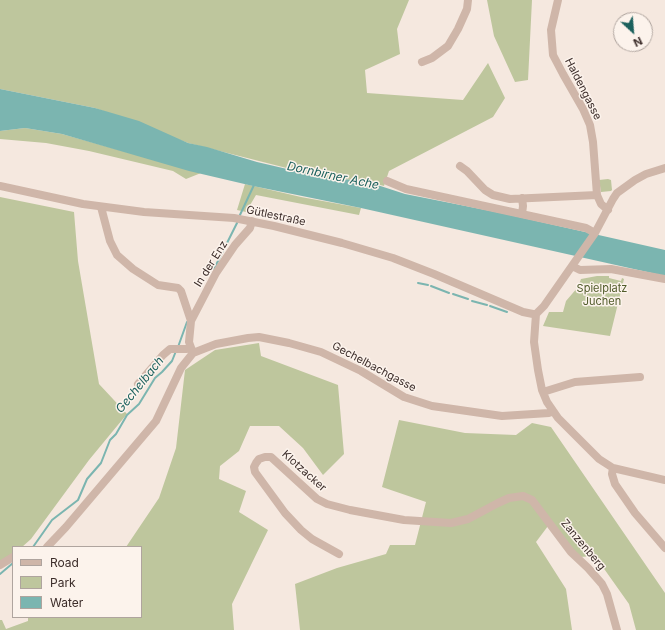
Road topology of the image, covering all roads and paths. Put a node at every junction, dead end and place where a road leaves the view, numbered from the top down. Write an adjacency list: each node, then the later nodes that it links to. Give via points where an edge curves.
1 (468, 0): 3 (street, via 467,9 448,46)
2 (558, 0): 8 (street, Haldengasse, via 551,30 552,51 591,129)
3 (422, 62)
4 (460, 166): 9 (street, via 493,195 510,200)
5 (665, 168): 11 (street, via 646,174 624,187 613,199)
6 (387, 181): 12 (street, via 406,189)
7 (0, 186): 10 (street, Gütlestraße)
8 (597, 195): 9 (street); 11 (street)
9 (522, 198): 12 (street)
10 (101, 207): 13 (street, Gütlestraße); 18 (street, In der Enz, via 110,241 120,258 158,285 178,288)
11 (608, 210): 14 (street)
12 (522, 214): 14 (street)
13 (252, 221): 17 (street, Gütlestraße, via 392,258 523,312); 18 (street, In der Enz, via 250,228 235,244)
14 (596, 232): 15 (street)
15 (574, 263): 16 (street, via 580,270 611,269); 17 (street)
16 (665, 279)
17 (536, 314): 22 (street, via 535,357)
18 (190, 317): 19 (street, In der Enz)
19 (192, 351): 21 (street, via 170,349); 23 (street, Gechelbachgasse, via 259,337 336,358 404,397 425,404 502,416); 27 (street, via 181,368 156,421)
20 (640, 377): 22 (street, via 575,382)
21 (138, 384)
22 (543, 392): 23 (street)
23 (553, 411): 24 (street, via 599,459)
24 (613, 468): 25 (street); 28 (street, via 615,484 635,513)
25 (665, 480)
26 (509, 498): 29 (street, Klotzacker, via 473,517 451,523 404,520 350,510 317,500 271,456 259,459 254,472 285,513 312,539); 32 (street, Zanzenberg, via 523,496 532,500 571,552 593,573 607,594)
27 (48, 546)
28 (665, 548)
29 (339, 554)
30 (12, 558): 31 (street)
31 (0, 565)
32 (617, 630)

